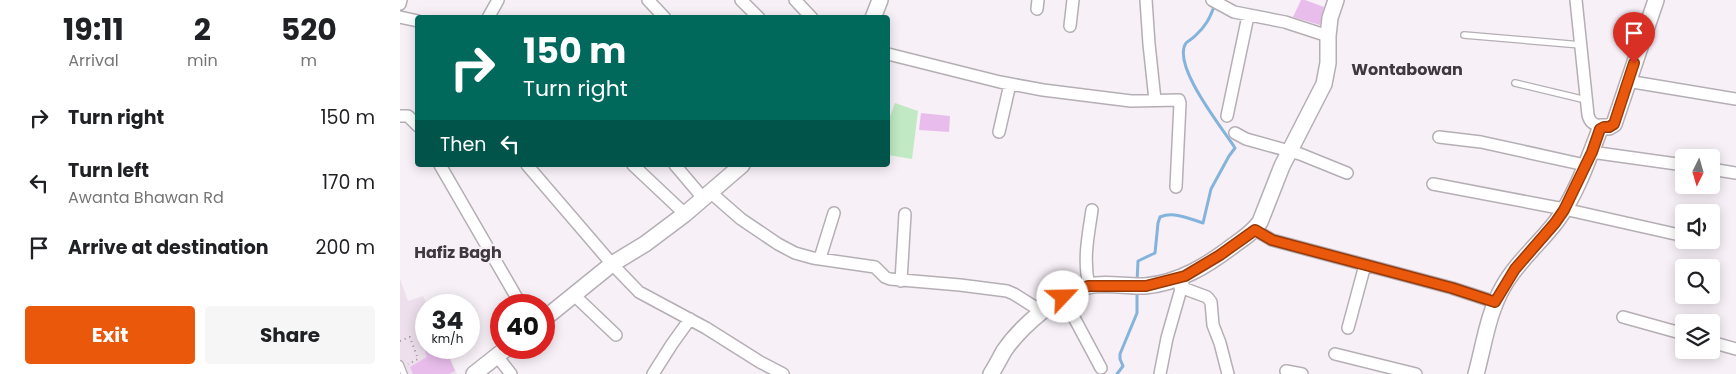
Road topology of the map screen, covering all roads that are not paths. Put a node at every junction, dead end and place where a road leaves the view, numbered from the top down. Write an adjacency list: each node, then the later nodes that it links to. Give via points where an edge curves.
1 (402, 0): 13 (street)
2 (498, 0): 14 (street)
3 (648, 0): 15 (street)
4 (741, 0): 16 (street)
5 (795, 0): 17 (street)
6 (880, 0): 18 (street)
7 (1073, 0): 22 (street)
8 (1146, 0): 31 (street)
9 (1336, 0): 24 (street)
10 (1576, 0): 25 (street)
11 (1656, 0): 27 (street)
12 (1215, 1): 19 (street)
13 (400, 4)
14 (490, 15)
15 (662, 15)
16 (756, 15)
17 (809, 15)
18 (874, 15)
19 (1248, 16): 24 (street, via 1285,22); 34 (street)
20 (400, 17): 21 (street)
21 (415, 20)
22 (1070, 26)
23 (1464, 35): 25 (lane)
24 (1328, 36): 40 (street, via 1324,84)
25 (1581, 45): 32 (street)
26 (890, 54): 29 (street)
27 (1627, 81): 30 (street); 36 (street, via 1614,124)
28 (1515, 83): 32 (lane)
29 (1010, 84): 31 (street, via 1105,99); 37 (street)
30 (1736, 99)
31 (1156, 100): 52 (street, via 1175,99 1180,103)
32 (1586, 100): 36 (street, via 1590,121)
33 (400, 116): 35 (street, via 408,116)
34 (1227, 116)
35 (415, 123)
36 (1601, 127): 41 (street)
37 (999, 132)
38 (1235, 133): 40 (street)
39 (1439, 137): 41 (street)
40 (1290, 152): 49 (street); 59 (street)
41 (1588, 158): 42 (street); 55 (street)
42 (1675, 164)
43 (441, 167): 67 (street)
44 (529, 167): 62 (street)
45 (635, 167): 57 (street)
46 (676, 167): 53 (street)
47 (740, 167): 53 (street)
48 (1720, 170): 50 (street)
49 (1346, 173)
50 (1736, 173)
51 (1433, 184): 55 (street)
52 (1176, 187)
53 (707, 195): 57 (street); 61 (street, via 778,244 795,253)
54 (1092, 210): 66 (street, via 1086,253)
55 (1564, 210): 60 (street); 70 (street, via 1515,269)
56 (834, 213): 61 (street)
57 (685, 214): 62 (street)
58 (905, 214): 64 (street)
59 (1255, 230): 63 (street, via 1272,240); 65 (street)
60 (1675, 234)
61 (820, 258): 64 (street, via 874,267 885,277)
62 (612, 264): 68 (street); 74 (street, via 639,292)
63 (1366, 265): 70 (street); 75 (street)
64 (901, 281): 72 (street, via 1007,291)
65 (1183, 281): 66 (street); 92 (street, via 1166,338); 93 (street, via 1211,302 1213,325)
66 (1088, 286): 69 (street)
67 (515, 294)
68 (574, 295): 71 (street); 77 (street)
69 (1063, 297): 72 (street); 84 (street)
70 (1495, 302): 96 (street)
71 (555, 310)
72 (1044, 310): 91 (street, via 1004,351)
73 (1623, 317): 76 (street)
74 (690, 319): 89 (street); 90 (street)
75 (1348, 328)
76 (1675, 331)
77 (616, 335)
78 (1720, 345): 79 (street)
79 (1736, 349)
80 (1335, 354): 95 (street)
81 (493, 359): 87 (street)
82 (505, 359): 88 (street)
83 (401, 365): 86 (lane)
84 (1101, 368)
85 (1286, 371): 94 (street)
86 (404, 374)
87 (474, 374)
88 (511, 374)
89 (653, 374)
90 (783, 374)
91 (992, 374)
92 (1160, 374)
93 (1228, 374)
94 (1302, 374)
95 (1416, 374)
96 (1476, 374)

